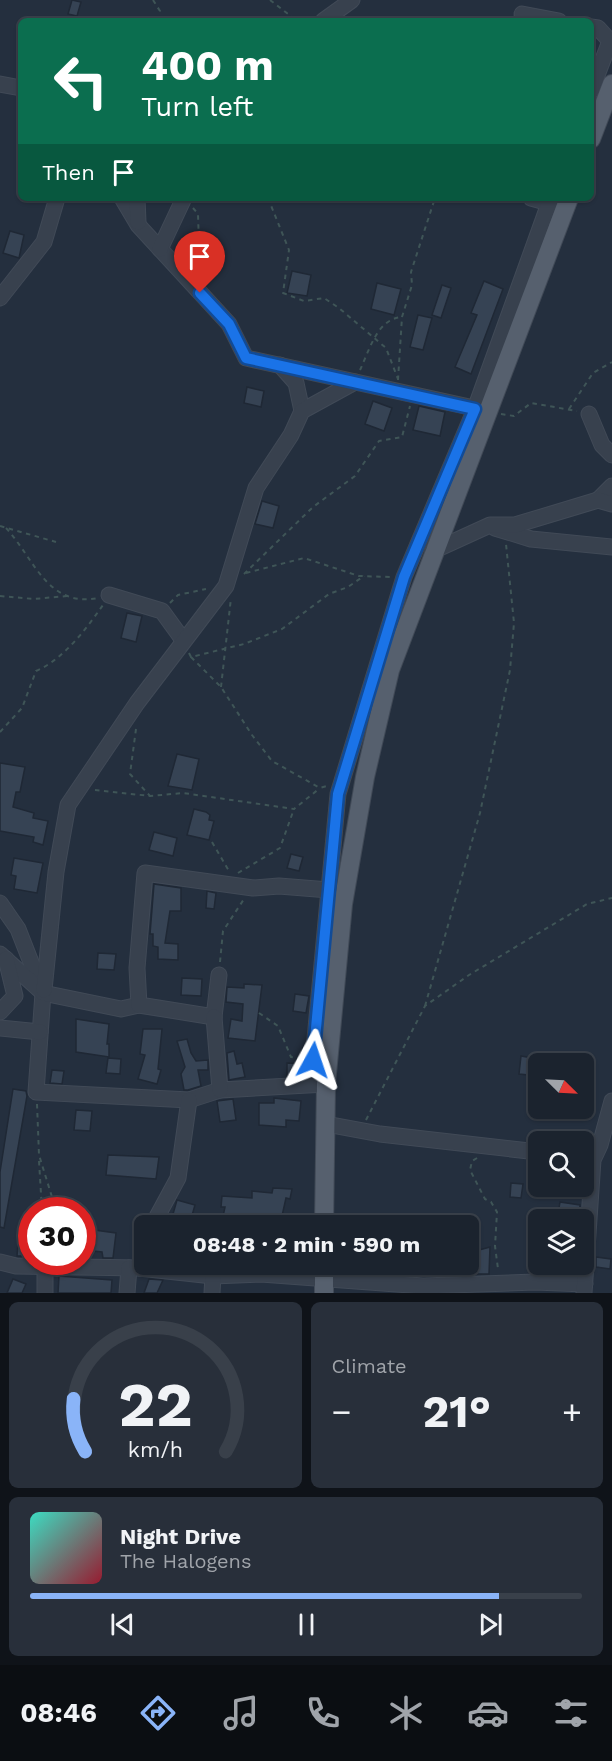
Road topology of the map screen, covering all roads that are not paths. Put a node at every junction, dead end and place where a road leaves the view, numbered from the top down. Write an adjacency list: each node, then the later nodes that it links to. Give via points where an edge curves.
1 (352, 0): 3 (street)
2 (522, 14): 4 (street)
3 (327, 18)
4 (543, 18)
5 (594, 27): 6 (street, via 610,41)
6 (594, 83)
7 (0, 84): 9 (street)
8 (612, 84): 10 (main road)
9 (18, 87)
10 (594, 131)
11 (56, 201): 19 (street, via 44,242)
12 (124, 201): 17 (street)
13 (137, 201): 17 (street)
14 (550, 201): 22 (street)
15 (568, 201): 22 (main road)
16 (188, 202): 18 (street)
17 (138, 225): 18 (street)
18 (160, 249): 20 (street, via 229,324 246,358)
19 (0, 298)
20 (280, 365): 21 (street); 23 (street, via 296,383)
21 (355, 382): 22 (street); 23 (street)
22 (481, 410): 30 (main road); 33 (street, via 404,577 338,794)
23 (302, 411): 32 (street, via 256,488 226,586)
24 (589, 414): 25 (street, via 603,446)
25 (612, 455)
26 (612, 486): 27 (street)
27 (605, 502): 28 (street, via 515,525)
28 (490, 525): 29 (street, via 531,539); 30 (street)
29 (612, 547)
30 (433, 551): 43 (main road, via 390,670 365,777 343,904)
31 (109, 595): 32 (street, via 162,611)
32 (183, 640): 37 (street, via 68,805 56,872)
33 (329, 891): 38 (street, via 279,886 253,888 145,873 137,968); 43 (street, via 313,1060)
34 (0, 903): 37 (street, via 18,928)
35 (3, 956): 37 (street); 39 (street, via 15,996)
36 (219, 975): 40 (street)
37 (43, 993): 38 (street, via 121,1009); 42 (street)
38 (139, 1005): 40 (street)
39 (0, 1012)
40 (214, 1017): 44 (street)
41 (0, 1028): 42 (street)
42 (40, 1032): 45 (street, via 36,1092)
43 (326, 1084): 44 (street); 47 (main road)
44 (220, 1090): 45 (street)
45 (189, 1101): 53 (street, via 178,1178)
46 (612, 1101): 49 (street, via 600,1145)
47 (326, 1124): 48 (street); 54 (main road)
48 (528, 1151)
49 (594, 1152)
50 (612, 1153): 51 (street)
51 (594, 1158)
52 (587, 1197): 63 (street)
53 (158, 1215)
54 (324, 1215)
55 (0, 1262): 56 (street)
56 (18, 1264)
57 (96, 1267): 58 (street)
58 (134, 1268): 65 (street)
59 (45, 1275): 64 (street)
60 (203, 1275): 61 (street)
61 (213, 1276): 62 (street, via 261,1274); 66 (street)
62 (324, 1279): 63 (street, via 423,1286 535,1282)
63 (585, 1288)
64 (45, 1293)
65 (127, 1293)
66 (212, 1293)

